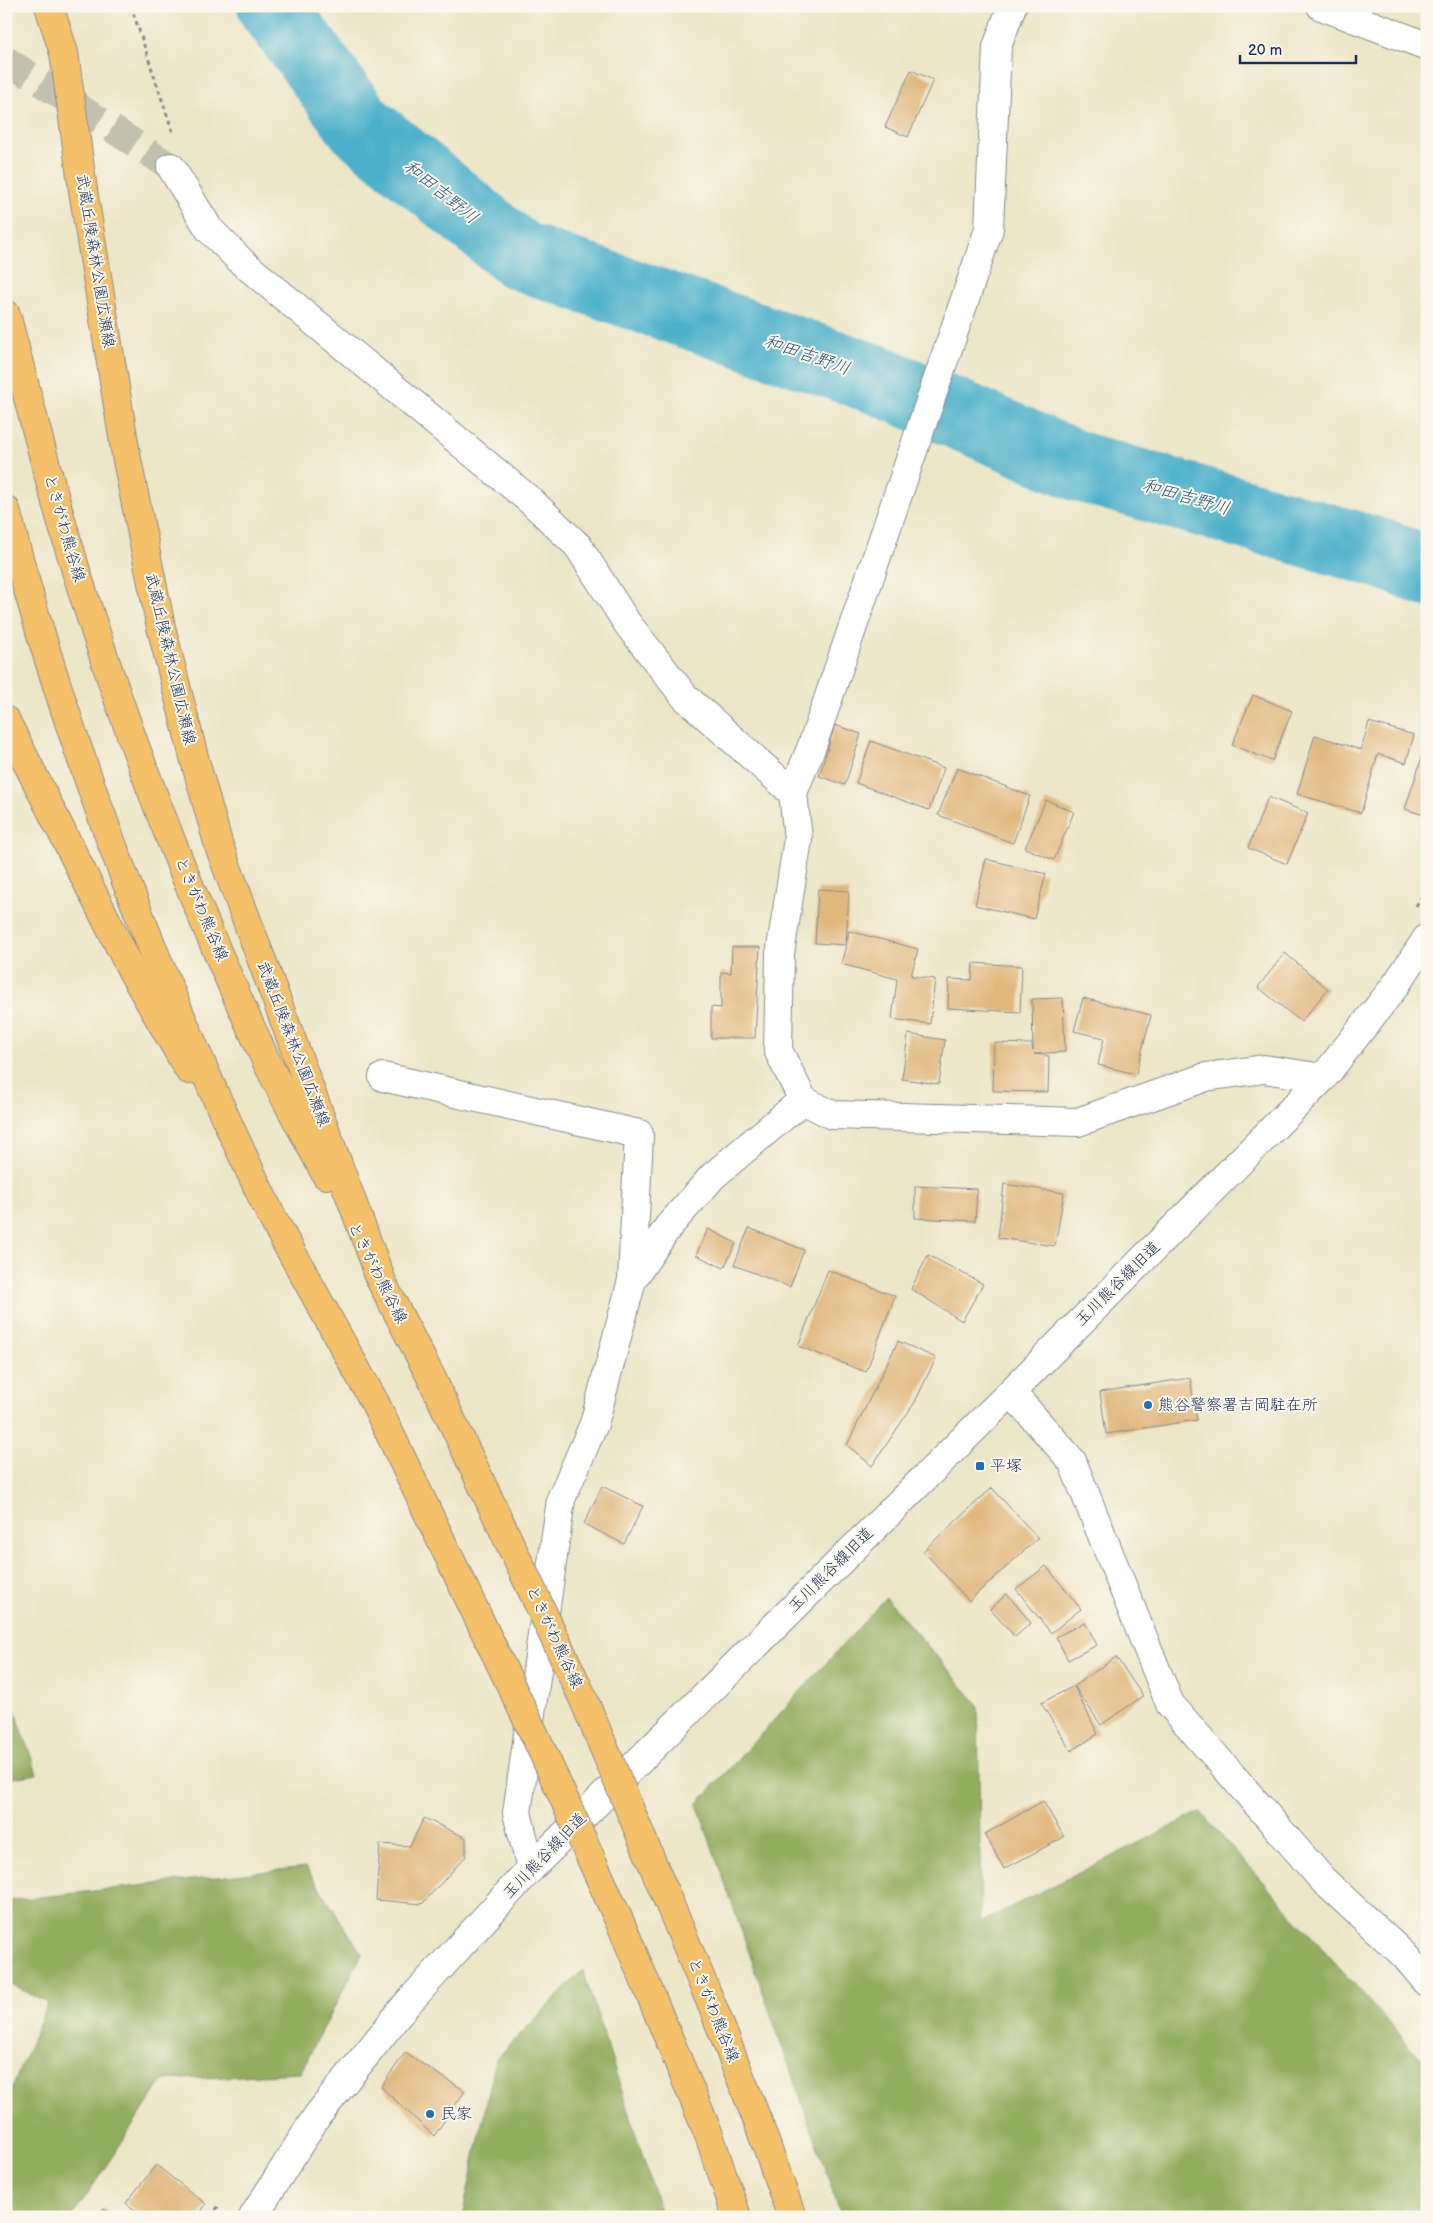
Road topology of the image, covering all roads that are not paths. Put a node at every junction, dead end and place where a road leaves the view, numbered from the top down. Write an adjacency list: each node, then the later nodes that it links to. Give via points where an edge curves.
1 (49, 6): 16 (main road, 武蔵丘陵森林公園広瀬線, via 64,53 126,455 161,627 195,761 219,846)
2 (1012, 6): 9 (street, via 996,48 989,229)
3 (1321, 6): 4 (street)
4 (1427, 46)
5 (171, 167): 9 (street, via 209,229 242,262 532,502 578,546 627,623 685,697)
6 (6, 314): 16 (main road, ときがわ熊谷線, via 55,499 136,748 203,916 265,1057)
7 (6, 510): 14 (main road, via 45,648 115,852 182,1017)
8 (6, 721): 14 (main road, via 132,971)
9 (793, 793): 13 (street, via 798,839 780,954 778,1050)
10 (1427, 938): 12 (street, 玉川熊谷線旧道, via 1395,986)
11 (383, 1077): 15 (street, via 639,1134)
12 (1323, 1078): 13 (street, via 1264,1069 1206,1076 1078,1122 832,1115); 17 (street, 玉川熊谷線旧道)
13 (803, 1100): 15 (street, via 713,1176 668,1227)
14 (268, 1208): 21 (main road, bridge, via 375,1403 547,1762 623,1929 710,2135)
15 (632, 1280): 18 (street, via 594,1424 561,1500 517,1813)
16 (384, 1287): 22 (main road, ときがわ熊谷線, bridge, via 432,1379 583,1698 710,2001)
17 (1011, 1392): 18 (street, 玉川熊谷線旧道); 19 (street, via 1072,1461 1170,1704 1323,1880 1404,1955)
18 (531, 1868): 20 (street, 玉川熊谷線旧道, via 406,2005 317,2116)
19 (1427, 1982)
20 (253, 2217)
21 (737, 2217)
22 (792, 2217)

